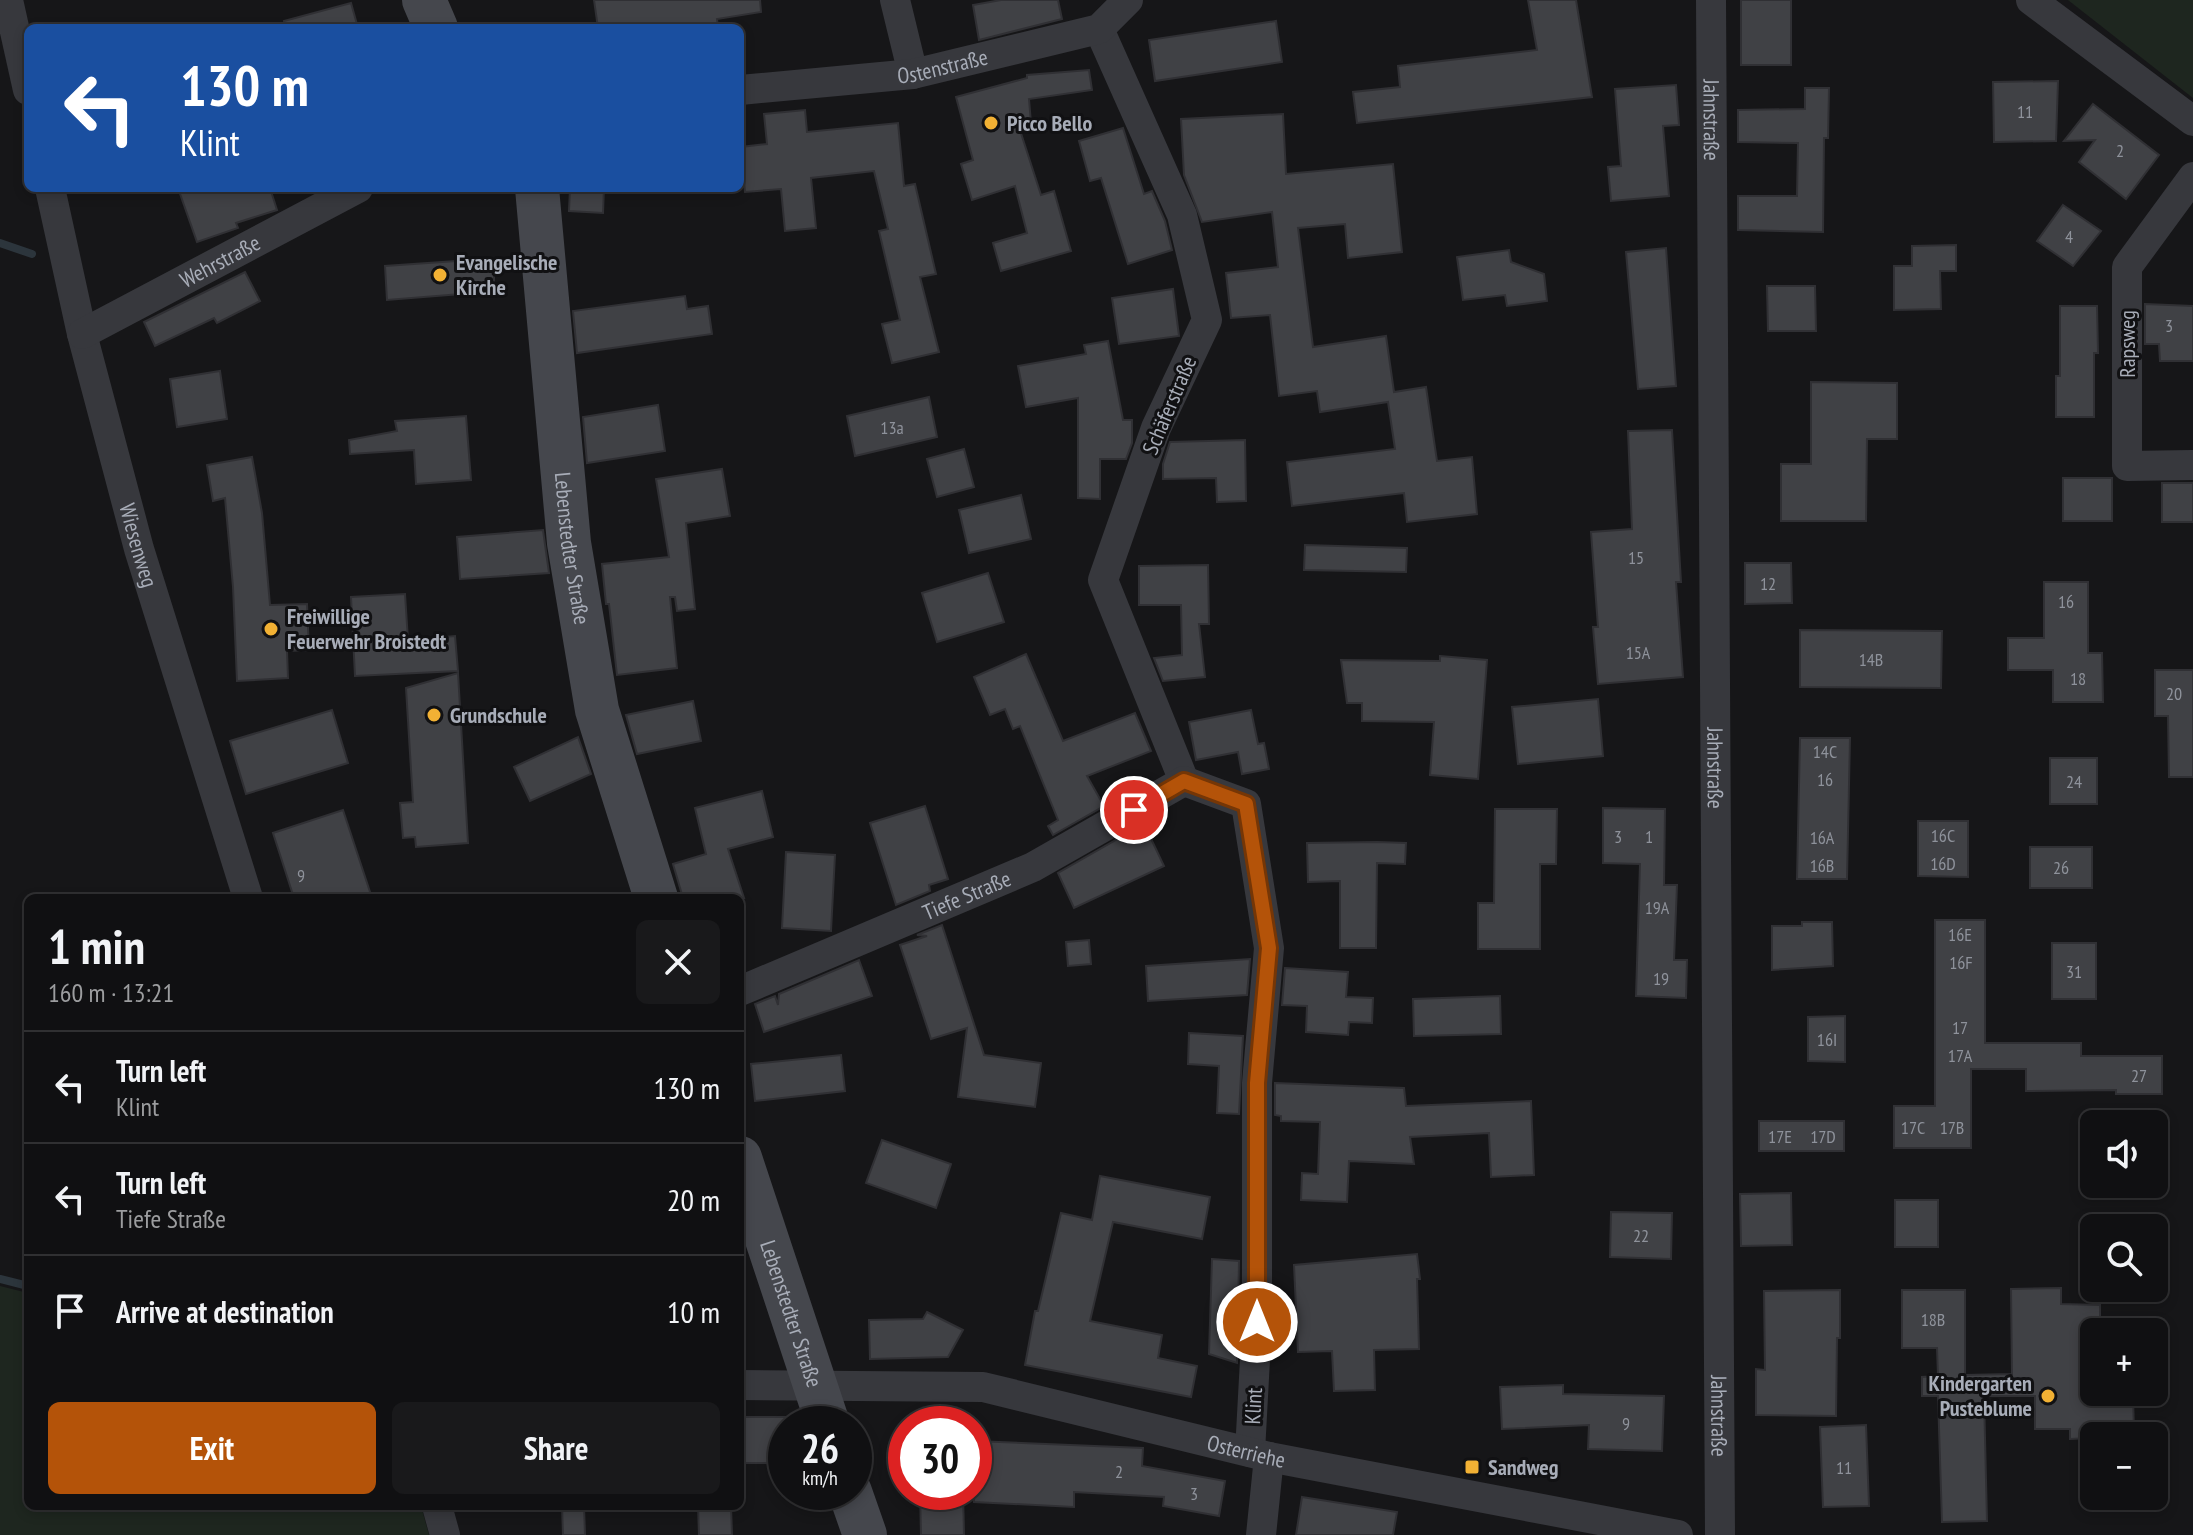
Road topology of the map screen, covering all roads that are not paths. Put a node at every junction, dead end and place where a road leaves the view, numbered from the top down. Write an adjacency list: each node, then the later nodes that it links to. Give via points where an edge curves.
1 (8, 0): 9 (street)
2 (424, 0): 7 (street)
3 (895, 0): 10 (street)
4 (1128, 0): 8 (street)
5 (1711, 0): 33 (street, Jahnstraße)
6 (2031, 0): 12 (street)
7 (434, 24)
8 (1099, 29): 10 (street, Ostenstraße); 19 (street, Schäferstraße, via 1182,215 1207,320 1156,428 1103,580)
9 (24, 72)
10 (913, 74): 11 (street, Ostenstraße)
11 (744, 90)
12 (2193, 121)
13 (2193, 177): 18 (street, Rapsweg, via 2127,267 2127,466)
14 (51, 192): 17 (street, Wiesenweg)
15 (350, 192): 17 (street, Wehrstraße)
16 (537, 192): 21 (street, Lebenstedter Straße, via 569,543 597,710)
17 (82, 334): 20 (street, Wiesenweg, via 139,549)
18 (2193, 465)
19 (1184, 781): 22 (street, Tiefe Straße, via 1033,867); 26 (street, Klint, via 1246,804 1269,948 1257,1083)
20 (247, 894)
21 (655, 894)
22 (744, 989)
23 (744, 1170): 25 (street, Lebenstedter Straße)
24 (744, 1386): 25 (street, Osterriehe)
25 (822, 1405): 26 (street, Osterriehe, via 983,1387)
26 (1260, 1455): 31 (street); 32 (street, Osterriehe)
27 (438, 1510): 29 (street)
28 (856, 1510): 30 (street)
29 (445, 1535)
30 (865, 1535)
31 (1261, 1535)
32 (1678, 1535)
33 (1720, 1535)

